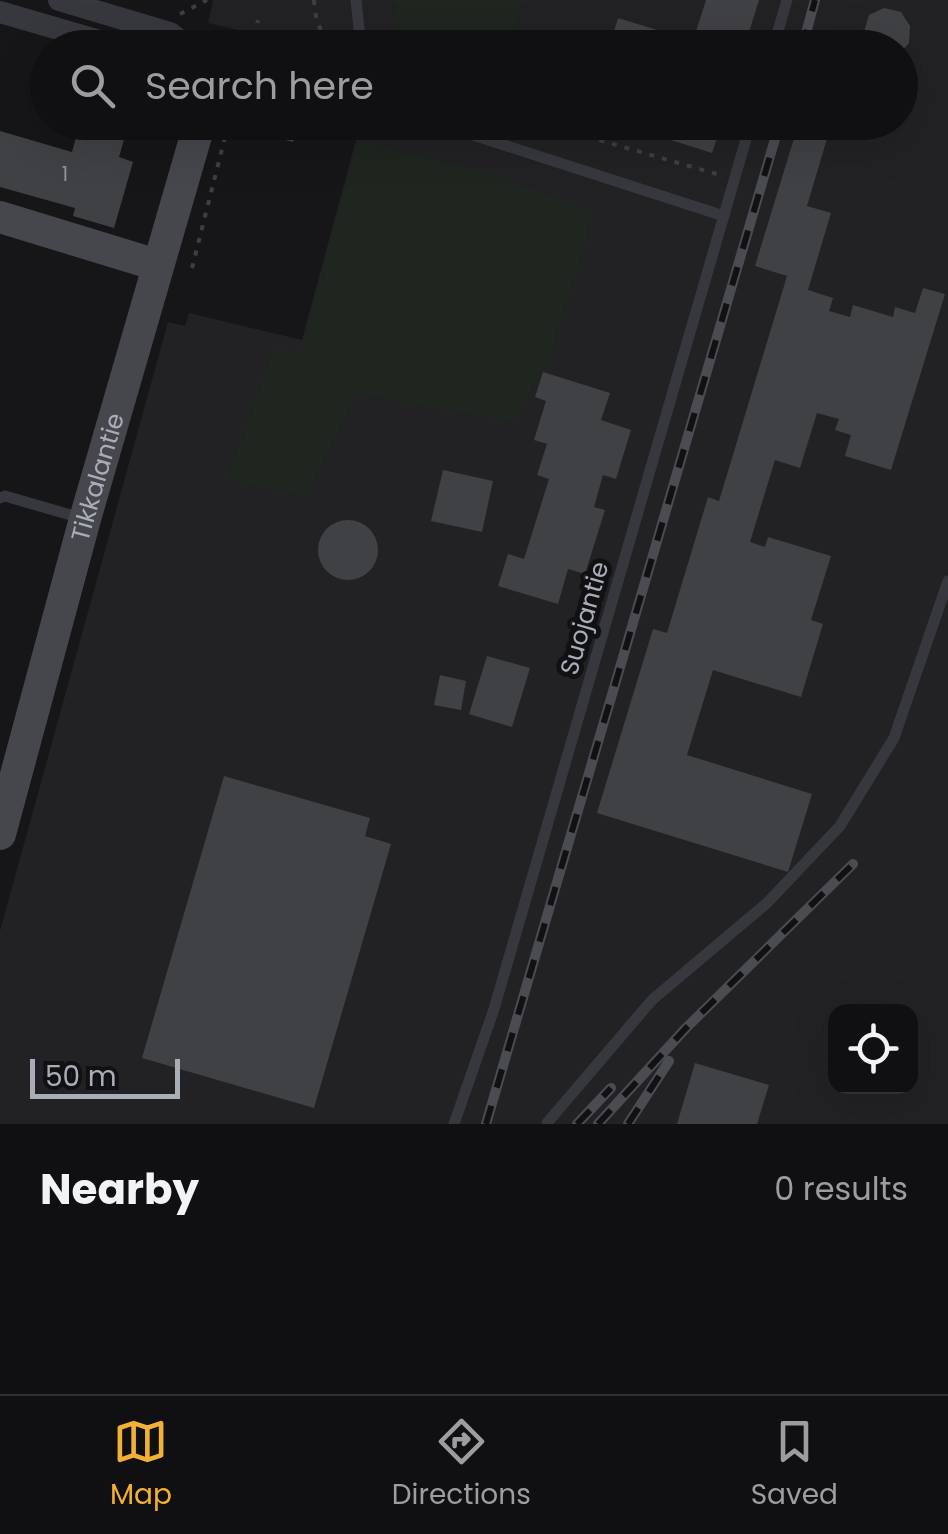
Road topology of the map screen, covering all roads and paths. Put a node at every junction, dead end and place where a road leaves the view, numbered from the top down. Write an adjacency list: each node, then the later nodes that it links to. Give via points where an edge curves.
1 (59, 0): 10 (street)
2 (207, 0): 7 (path)
3 (314, 0): 12 (path)
4 (356, 0): 13 (lane)
5 (786, 0): 14 (lane)
6 (0, 12): 9 (street)
7 (175, 16)
8 (258, 20): 11 (path)
9 (62, 30)
10 (160, 30)
11 (255, 30)
12 (321, 30)
13 (359, 30)
14 (778, 30)
15 (195, 140): 23 (street, Tikkalantie)
16 (224, 140): 24 (path)
17 (489, 140): 21 (lane)
18 (599, 140): 20 (path)
19 (746, 140): 20 (lane, Suojantie)
20 (734, 179): 21 (lane, Suojantie)
21 (724, 216): 30 (lane, Suojantie, via 494,1010)
22 (0, 217): 23 (street)
23 (158, 265): 26 (street, Tikkalantie)
24 (192, 268)
25 (0, 498): 26 (lane)
26 (85, 520): 28 (street, Tikkalantie)
27 (948, 580): 29 (lane, via 894,738 840,826 767,902 652,1000)
28 (0, 834)
29 (547, 1123)
30 (454, 1124)

